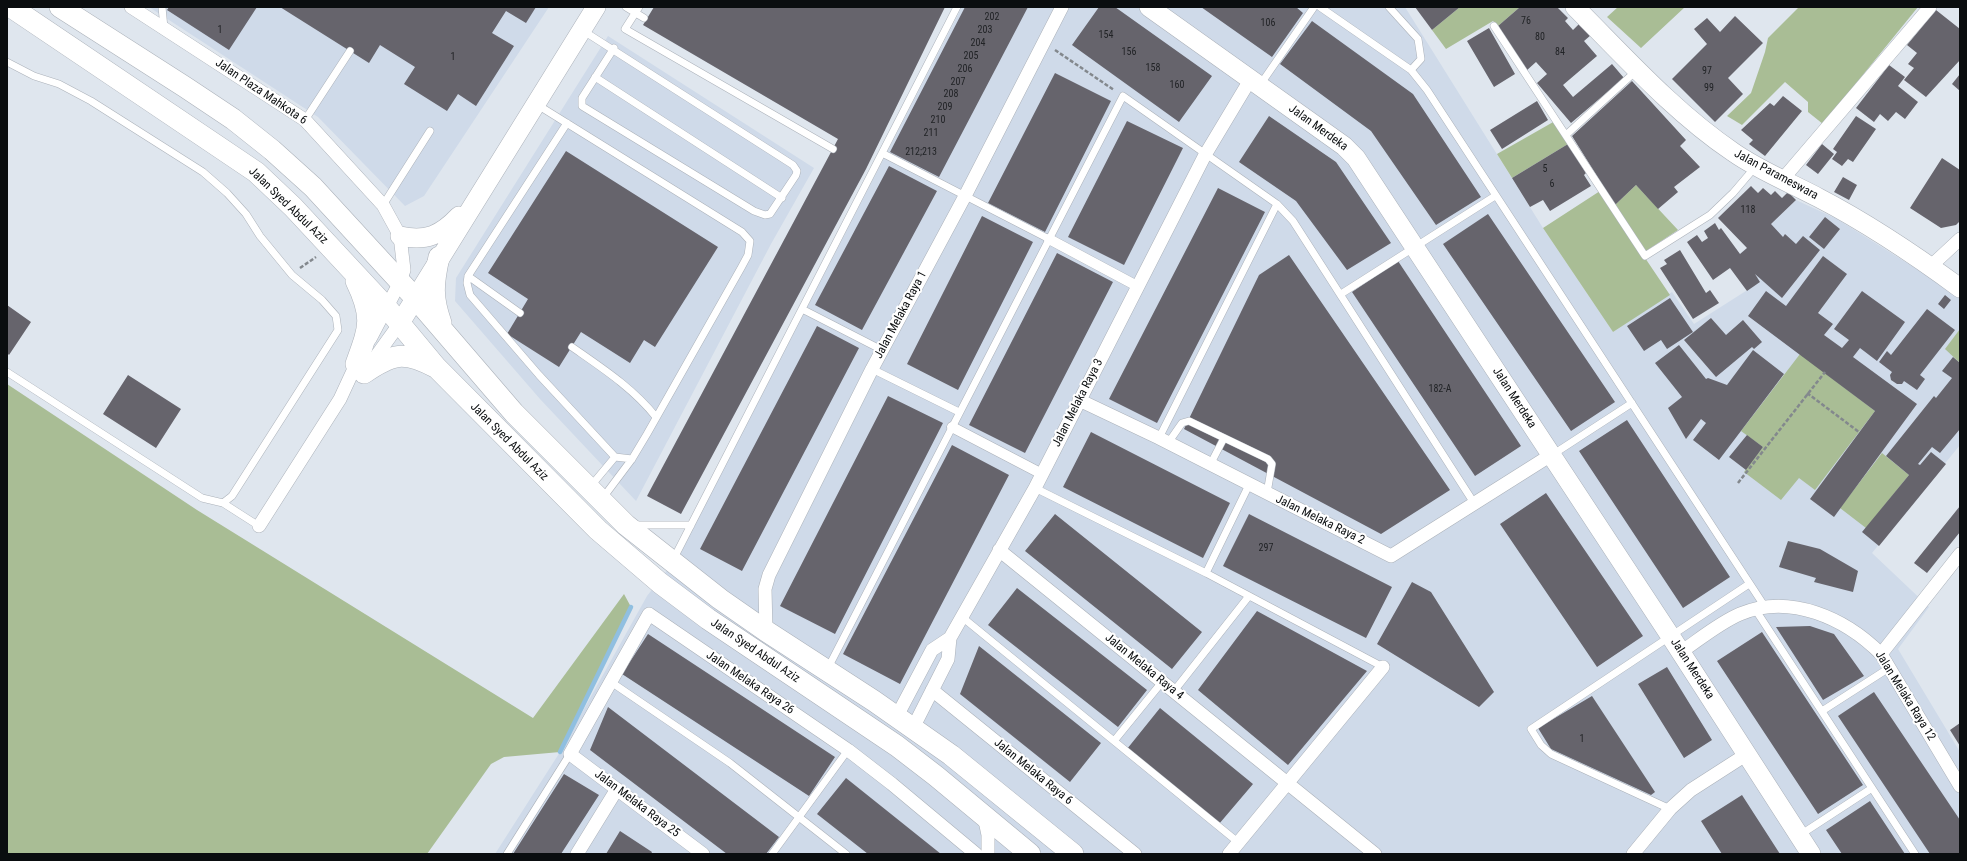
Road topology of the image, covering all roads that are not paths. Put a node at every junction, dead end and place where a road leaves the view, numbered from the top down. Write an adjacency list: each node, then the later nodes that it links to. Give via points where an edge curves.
1 (11, 7): 48 (main road, Jalan Syed Abdul Aziz, via 256,172)
2 (60, 7): 51 (main road, Jalan Syed Abdul Aziz, via 191,90 272,150 313,187)
3 (131, 7): 18 (street, Jalan Plaza Mahkota 6)
4 (162, 7): 18 (lane)
5 (596, 7): 19 (main road)
6 (626, 7): 15 (lane)
7 (957, 7): 33 (lane)
8 (1062, 7): 37 (street, Jalan Melaka Raya 1)
9 (1149, 7): 26 (main road, Jalan Merdeka)
10 (1314, 7): 26 (lane)
11 (1320, 7): 23 (lane)
12 (1389, 7): 23 (lane, via 1418,39 1421,59)
13 (1575, 7): 24 (main road, Jalan Parameswara)
14 (1930, 7): 36 (street)
15 (637, 10): 16 (lane); 32 (lane, via 625,29)
16 (644, 18)
17 (1494, 26): 31 (lane)
18 (164, 28): 28 (street, Jalan Plaza Mahkota 6)
19 (582, 30): 20 (lane); 27 (main road)
20 (614, 48): 25 (lane); 40 (lane, via 793,165 796,168 796,175)
21 (350, 51): 28 (lane)
22 (7, 62): 82 (lane, via 91,100 203,172 227,193 292,274 336,316 338,330 232,496)
23 (1411, 70): 38 (lane, via 1427,90)
24 (1638, 70): 31 (lane); 35 (main road, Jalan Parameswara, via 1692,120 1733,152)
25 (595, 77): 40 (lane); 40 (lane, via 582,98 582,106 754,211 770,214)
26 (1254, 83): 34 (street, Jalan Melaka Raya 3); 46 (main road, Jalan Merdeka, via 1344,146 1356,158)
27 (536, 104): 29 (lane); 39 (main road)
28 (305, 120): 42 (street, Jalan Plaza Mahkota 6)
29 (567, 123): 50 (lane); 69 (lane, via 742,232 750,241 748,255)
30 (430, 131): 42 (lane)
31 (1566, 134): 35 (lane, via 1645,256 1710,215 1733,194)
32 (833, 149)
33 (882, 153): 37 (lane); 56 (lane, via 869,171)
34 (1206, 155): 41 (lane); 45 (lane, via 1123,96); 52 (street, Jalan Melaka Raya 3)
35 (1756, 166): 36 (main road, Jalan Parameswara)
36 (1782, 180): 49 (main road, Jalan Parameswara, via 1854,217)
37 (965, 196): 45 (lane); 61 (street, Jalan Melaka Raya 1)
38 (1495, 196): 46 (lane); 67 (lane)
39 (477, 198): 43 (main road, via 451,225 436,235 415,239); 47 (main road)
40 (782, 198)
41 (1277, 204): 54 (lane, via 1293,221); 72 (lane)
42 (383, 205): 43 (street, Jalan Plaza Mahkota 6)
43 (400, 236): 51 (street, via 404,270)
44 (1960, 239): 49 (street)
45 (1049, 240): 52 (street); 68 (lane)
46 (1416, 247): 54 (lane); 73 (main road, Jalan Merdeka)
47 (439, 257): 55 (main road); 59 (main road, via 434,296)
48 (349, 266): 58 (main road, Jalan Syed Abdul Aziz); 63 (main road, via 364,298 368,317 368,332)
49 (1931, 266): 53 (main road, Jalan Parameswara)
50 (468, 276): 57 (lane); 74 (lane, via 470,295)
51 (400, 282): 55 (main road, Jalan Syed Abdul Aziz); 58 (street)
52 (1137, 286): 66 (street, Jalan Melaka Raya 3)
53 (1960, 288)
54 (1341, 294): 83 (lane)
55 (416, 298): 58 (main road); 59 (main road, Jalan Syed Abdul Aziz)
56 (802, 309): 61 (lane); 85 (lane)
57 (520, 313)
58 (394, 315): 62 (main road, Jalan Syed Abdul Aziz); 63 (street); 63 (street)
59 (444, 330): 80 (main road, Jalan Syed Abdul Aziz, via 514,413)
60 (572, 347): 69 (lane, via 624,384 642,399)
61 (882, 350): 64 (street, Jalan Melaka Raya 1)
62 (436, 367): 63 (main road, via 418,358 399,356); 117 (main road, Jalan Syed Abdul Aziz, via 598,530 660,583 708,620 897,746)
63 (360, 368): 86 (street)
64 (872, 368): 68 (lane); 95 (street, Jalan Melaka Raya 1, via 769,575 765,590)
65 (7, 372): 82 (lane, via 202,498)
66 (1079, 400): 72 (street, Jalan Melaka Raya 2); 77 (street, Jalan Melaka Raya 3)
67 (1632, 403): 73 (lane); 91 (lane)
68 (959, 412): 70 (lane)
69 (656, 417): 75 (lane)
70 (952, 427): 77 (street); 101 (lane)
71 (1224, 438): 72 (lane, via 1189,421 1182,423); 76 (lane); 81 (lane, via 1268,459 1272,464)
72 (1164, 441): 76 (street, Jalan Melaka Raya 2)
73 (1552, 455): 83 (street, Jalan Melaka Raya 2); 97 (main road, Jalan Merdeka)
74 (615, 457): 75 (lane); 80 (lane)
75 (632, 459): 80 (lane)
76 (1210, 465): 78 (street, Jalan Melaka Raya 2)
77 (1042, 474): 79 (street, Jalan Melaka Raya 3)
78 (1249, 485): 81 (street, Jalan Melaka Raya 2); 90 (lane)
79 (1035, 488): 87 (street, Jalan Melaka Raya 3); 90 (lane)
80 (595, 494): 84 (main road, Jalan Syed Abdul Aziz)
81 (1267, 494): 83 (street, Jalan Melaka Raya 2, via 1391,556)
82 (223, 503): 86 (lane)
83 (1474, 503)
84 (626, 525): 85 (lane); 89 (main road, Jalan Syed Abdul Aziz)
85 (691, 525): 89 (lane)
86 (259, 526)
87 (1000, 550): 94 (street, Jalan Melaka Raya 3); 103 (street, Jalan Melaka Raya 4)
88 (1960, 554): 98 (street)
89 (672, 562): 95 (main road, Jalan Syed Abdul Aziz)
90 (1206, 573): 92 (lane)
91 (1750, 584): 93 (lane); 97 (lane)
92 (1249, 596): 99 (lane); 105 (lane)
93 (1760, 608): 97 (street, Jalan Melaka Raya 12); 98 (street, Jalan Melaka Raya 12, via 1789,607 1824,615 1865,638); 106 (lane)
94 (962, 617): 96 (street, Jalan Melaka Raya 3); 108 (lane)
95 (766, 631): 101 (main road, Jalan Syed Abdul Aziz)
96 (950, 638): 104 (street, Jalan Melaka Raya 3, via 948,659); 107 (street, via 932,650)
97 (1676, 645): 111 (main road, Jalan Merdeka); 116 (lane, via 1531,729 1541,745 1551,754)
98 (1881, 654): 100 (street, Jalan Melaka Raya 12)
99 (1382, 667): 112 (street)
100 (1890, 668): 106 (lane); 113 (street, Jalan Melaka Raya 12)
101 (827, 670): 107 (main road, Jalan Syed Abdul Aziz)
102 (611, 682): 109 (street, Jalan Melaka Raya 26, via 648,614); 110 (street, Jalan Melaka Raya 26); 118 (lane, via 730,763)
103 (1162, 682): 105 (street, Jalan Melaka Raya 4); 108 (lane)
104 (932, 690): 107 (street, Jalan Melaka Raya 3); 130 (street, Jalan Melaka Raya 6)
105 (1174, 691): 112 (street, Jalan Melaka Raya 4)
106 (1822, 711): 114 (lane)
107 (905, 722): 129 (main road, Jalan Syed Abdul Aziz, via 951,754)
108 (1114, 741): 120 (lane)
109 (848, 750): 118 (lane); 126 (street, Jalan Melaka Raya 26)
110 (570, 754): 115 (street, Jalan Melaka Raya 25); 121 (lane)
111 (1747, 754): 116 (street, via 1691,790); 119 (main road, Jalan Merdeka)
112 (1288, 784): 120 (street); 132 (street, Jalan Melaka Raya 4)
113 (1960, 786)
114 (1872, 788): 119 (lane); 135 (lane)
115 (617, 789): 122 (street); 123 (street, Jalan Melaka Raya 25)
116 (1670, 808): 133 (street)
117 (984, 816): 127 (street); 128 (main road, Jalan Syed Abdul Aziz)
118 (798, 817): 124 (lane); 125 (lane)
119 (1799, 836): 134 (main road, Jalan Merdeka)
120 (1239, 843): 131 (street)
121 (507, 854)
122 (577, 854)
123 (703, 854)
124 (772, 854)
125 (846, 854)
126 (976, 854)
127 (988, 854)
128 (1023, 854)
129 (1073, 854)
130 (1135, 854)
131 (1229, 854)
132 (1375, 854)
133 (1633, 854)
134 (1811, 854)
135 (1915, 854)

